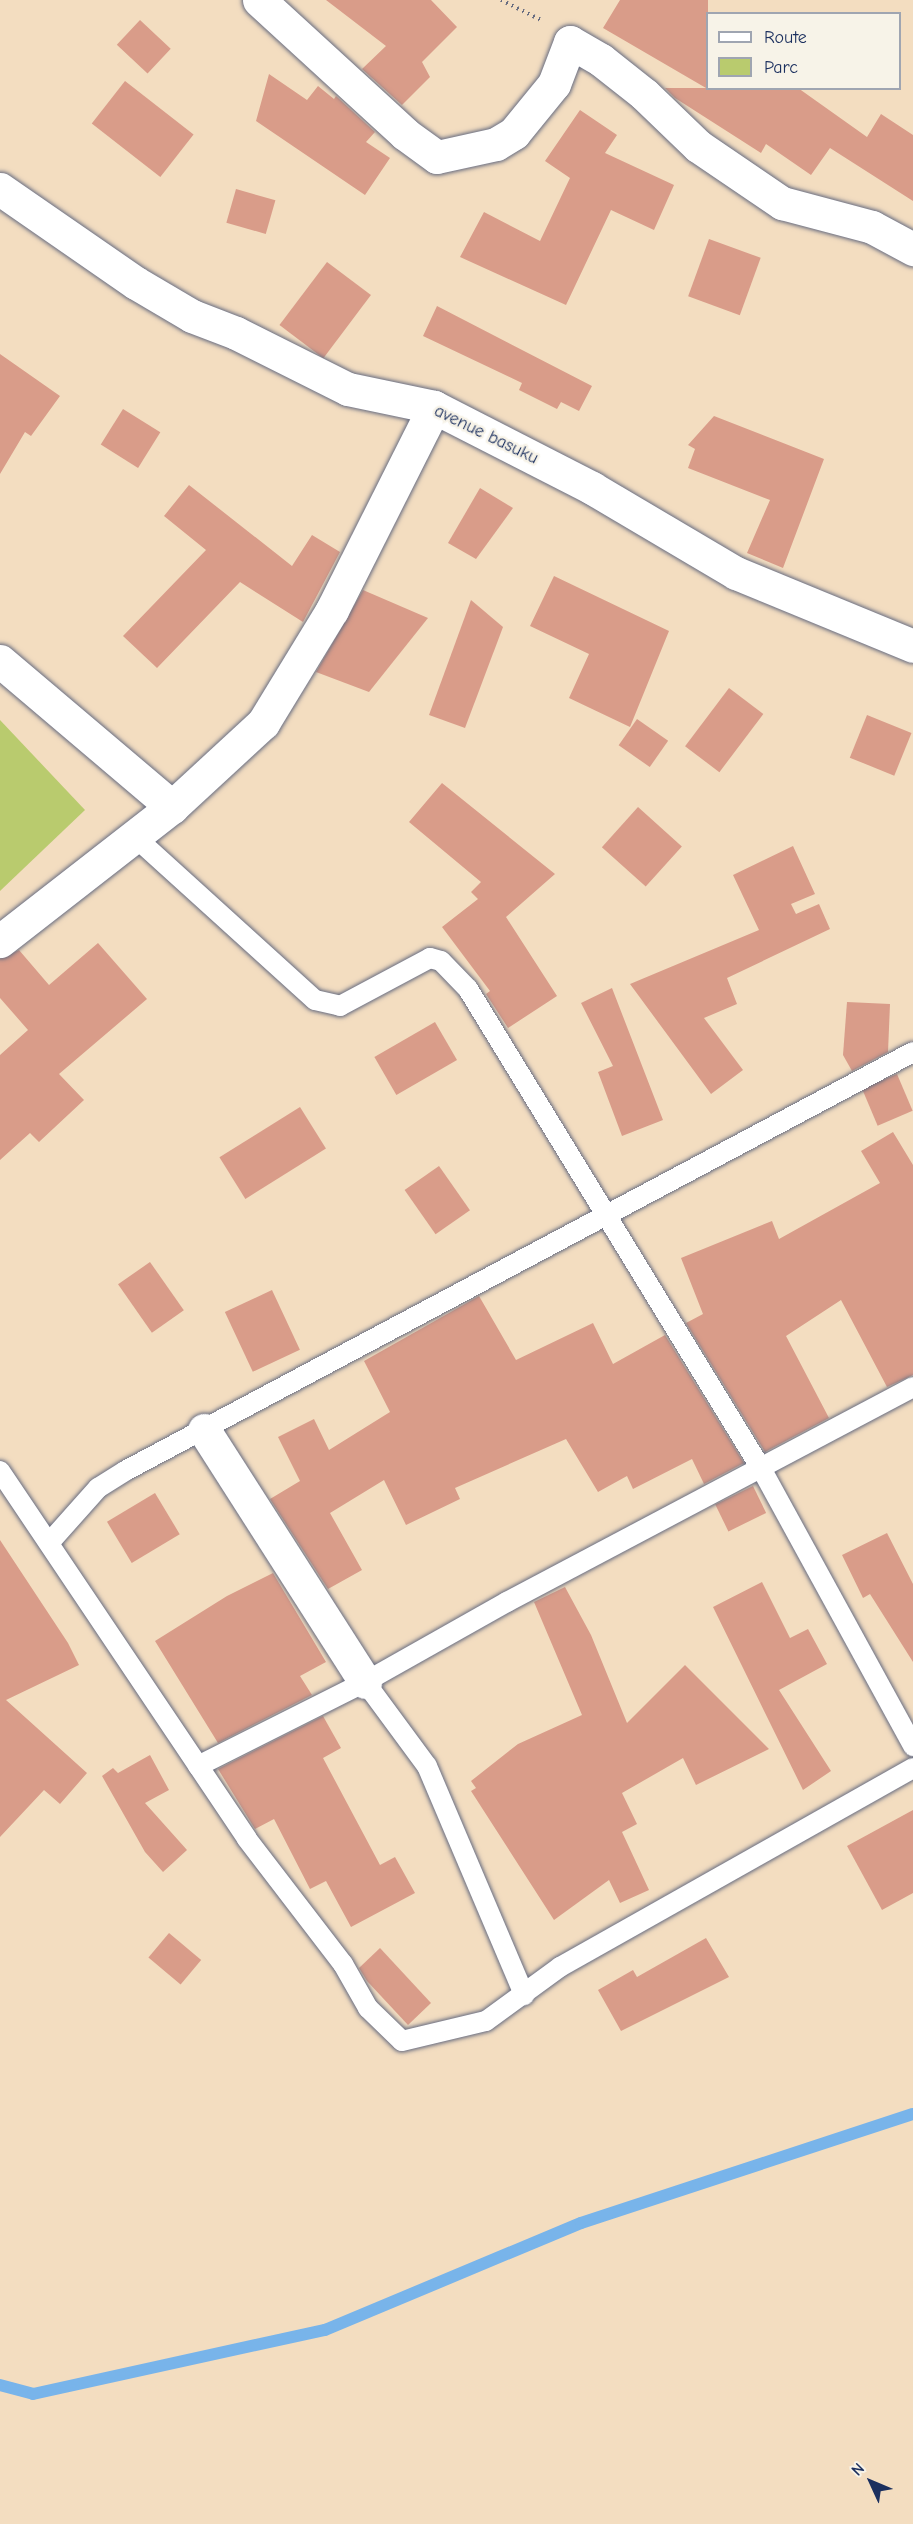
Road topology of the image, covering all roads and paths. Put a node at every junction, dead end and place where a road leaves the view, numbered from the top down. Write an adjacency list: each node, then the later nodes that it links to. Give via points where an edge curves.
1 (259, 0): 3 (street, via 405,134 437,157 496,144 514,133 554,84)
2 (501, 0): 3 (path, via 535,16)
3 (570, 42): 5 (street, via 601,60 644,94 698,146 782,203 872,227)
4 (0, 189): 6 (street, avenue basuku, via 136,283 192,316 236,333 348,389)
5 (913, 249)
6 (434, 407): 7 (street, avenue basuku, via 592,488 736,573); 9 (street, via 332,610 263,723)
7 (913, 646)
8 (0, 662): 9 (street)
9 (172, 807): 10 (street)
10 (134, 837): 11 (street); 13 (lane, via 315,1000 340,1006 430,958 441,962 468,989)
11 (0, 941)
12 (913, 1053): 13 (lane)
13 (607, 1217): 15 (lane); 16 (lane)
14 (913, 1387): 16 (lane)
15 (204, 1430): 18 (lane, via 99,1488); 19 (street)
16 (762, 1470): 19 (lane, via 507,1602); 20 (lane)
17 (0, 1471): 18 (lane)
18 (48, 1543): 21 (lane)
19 (365, 1682): 21 (lane); 23 (lane, via 427,1766)
20 (913, 1746)
21 (198, 1766): 23 (lane, via 247,1839 343,1964 368,2008 402,2041 486,2021)
22 (913, 1768): 23 (lane, via 560,1967)
23 (524, 1995)

